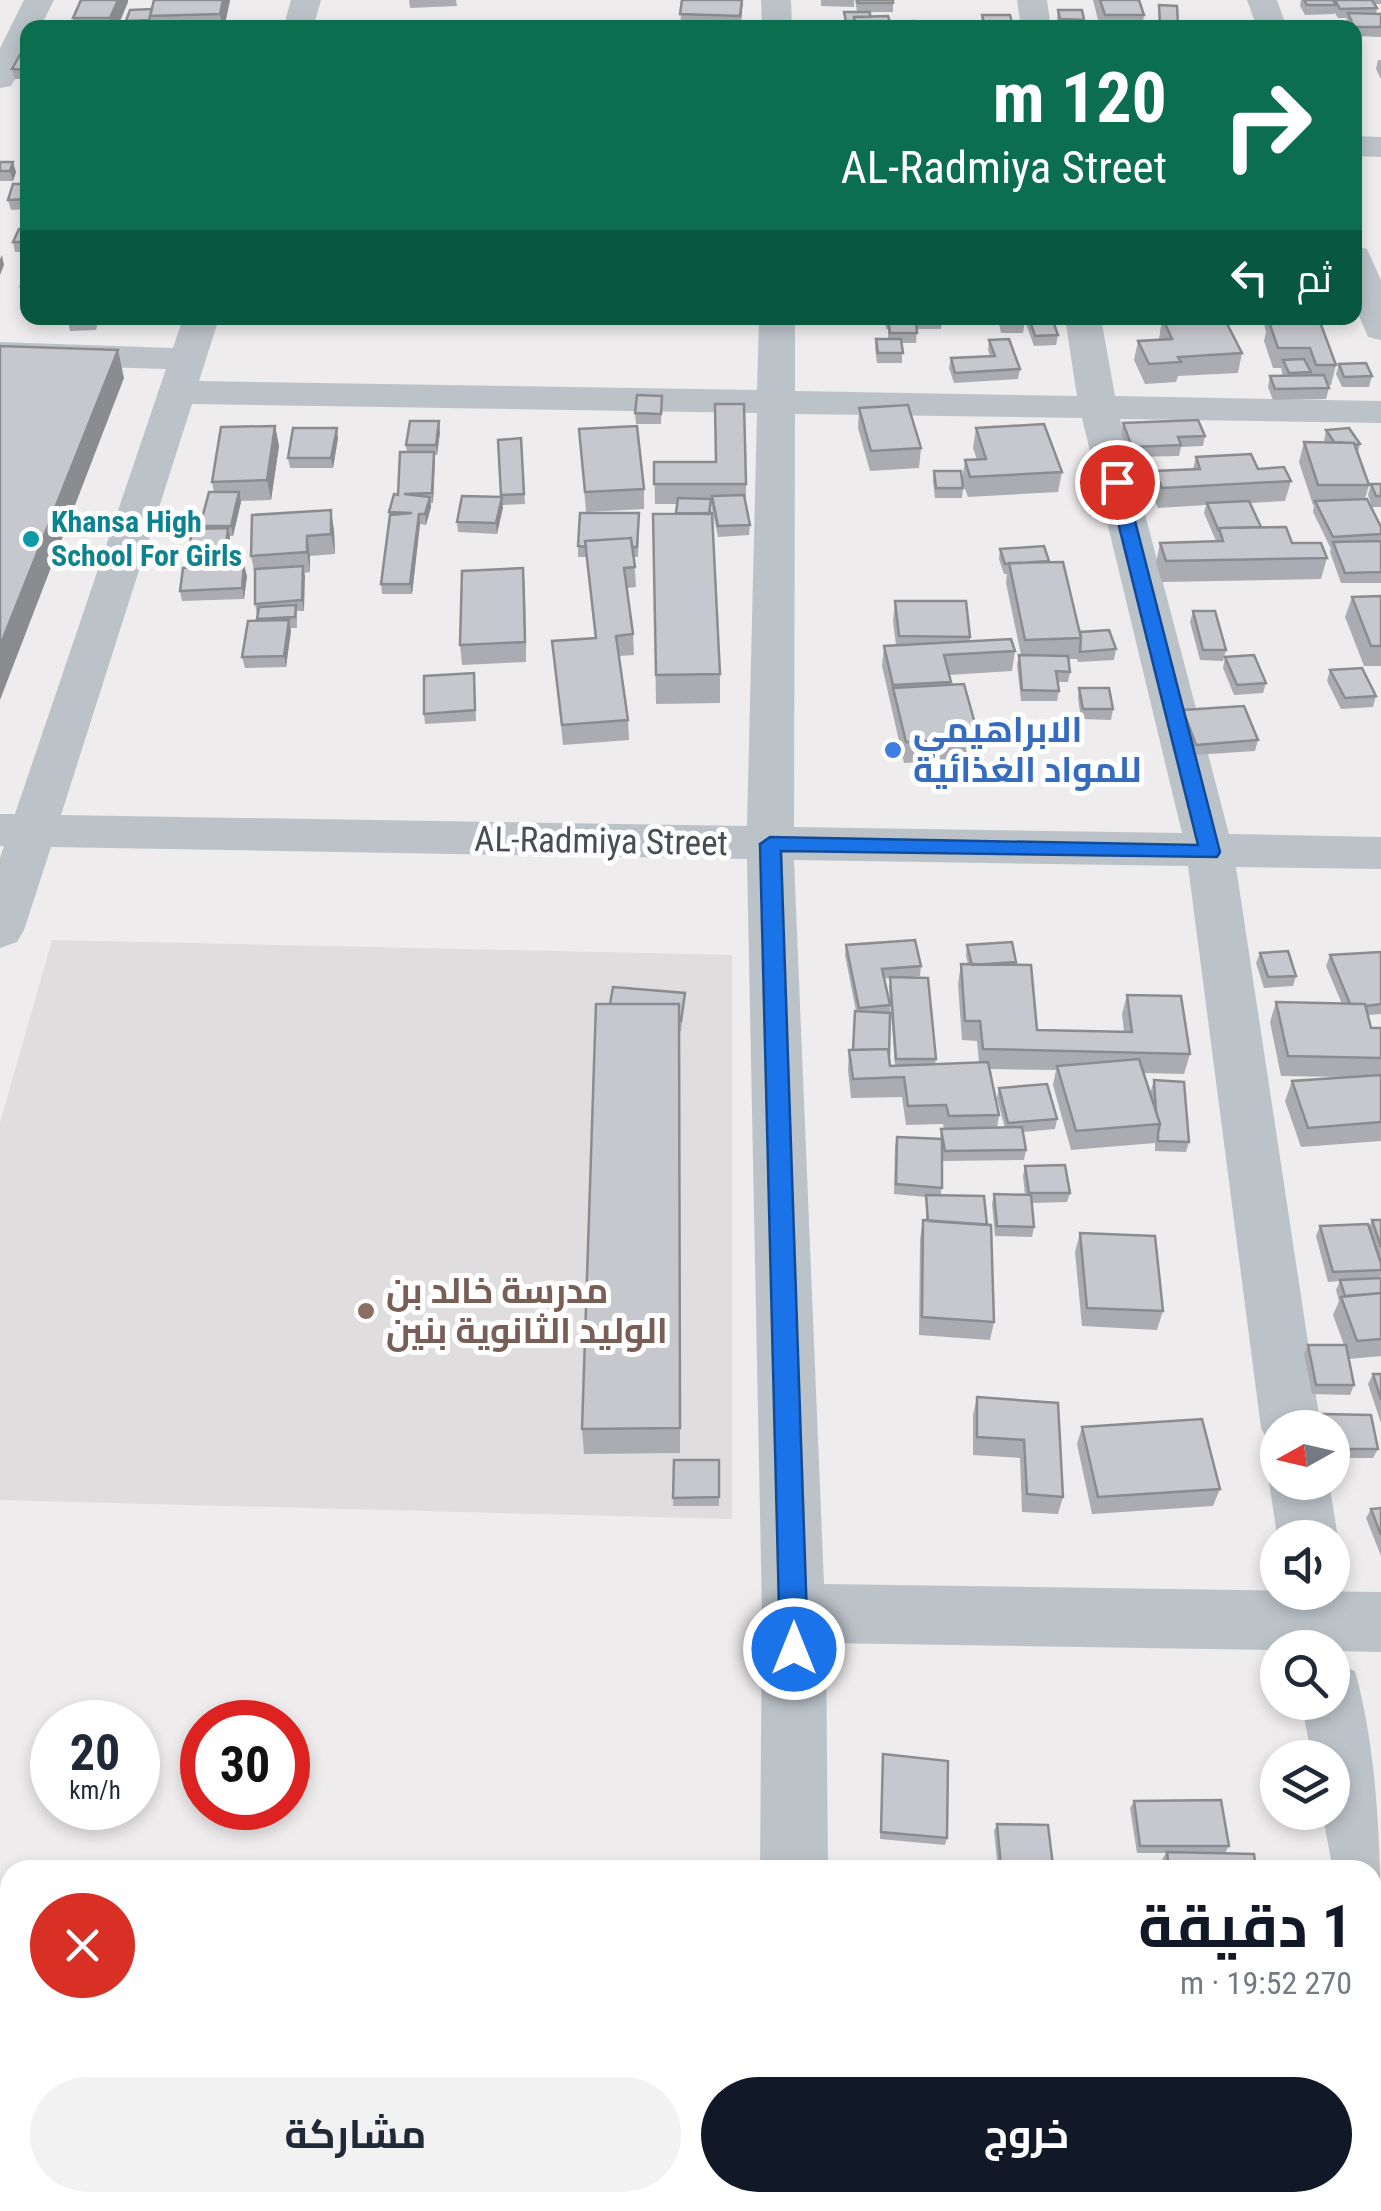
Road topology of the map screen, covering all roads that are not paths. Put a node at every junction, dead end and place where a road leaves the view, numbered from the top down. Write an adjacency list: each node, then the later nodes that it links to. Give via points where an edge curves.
1 (20, 38): 2 (street)
2 (0, 79)
3 (1362, 276): 7 (street)
4 (199, 325): 9 (street)
5 (777, 325): 10 (street)
6 (1084, 325): 11 (street)
7 (1381, 329)
8 (0, 353): 9 (street)
9 (181, 375): 10 (street); 13 (street)
10 (777, 398): 11 (street); 14 (street)
11 (1098, 408): 12 (street); 15 (street)
12 (1381, 412)
13 (18, 830): 14 (street, AL-Radmiya Street); 17 (street)
14 (770, 844): 15 (street, AL-Radmiya Street); 19 (street)
15 (1210, 852): 16 (street, AL-Radmiya Street); 18 (street)
16 (1381, 854)
17 (0, 930)
18 (1288, 1410)
19 (794, 1612): 20 (street); 23 (street)
20 (1319, 1620): 21 (street)
21 (1381, 1622)
22 (1337, 1720): 24 (street)
23 (794, 1860)
24 (1365, 1860)

